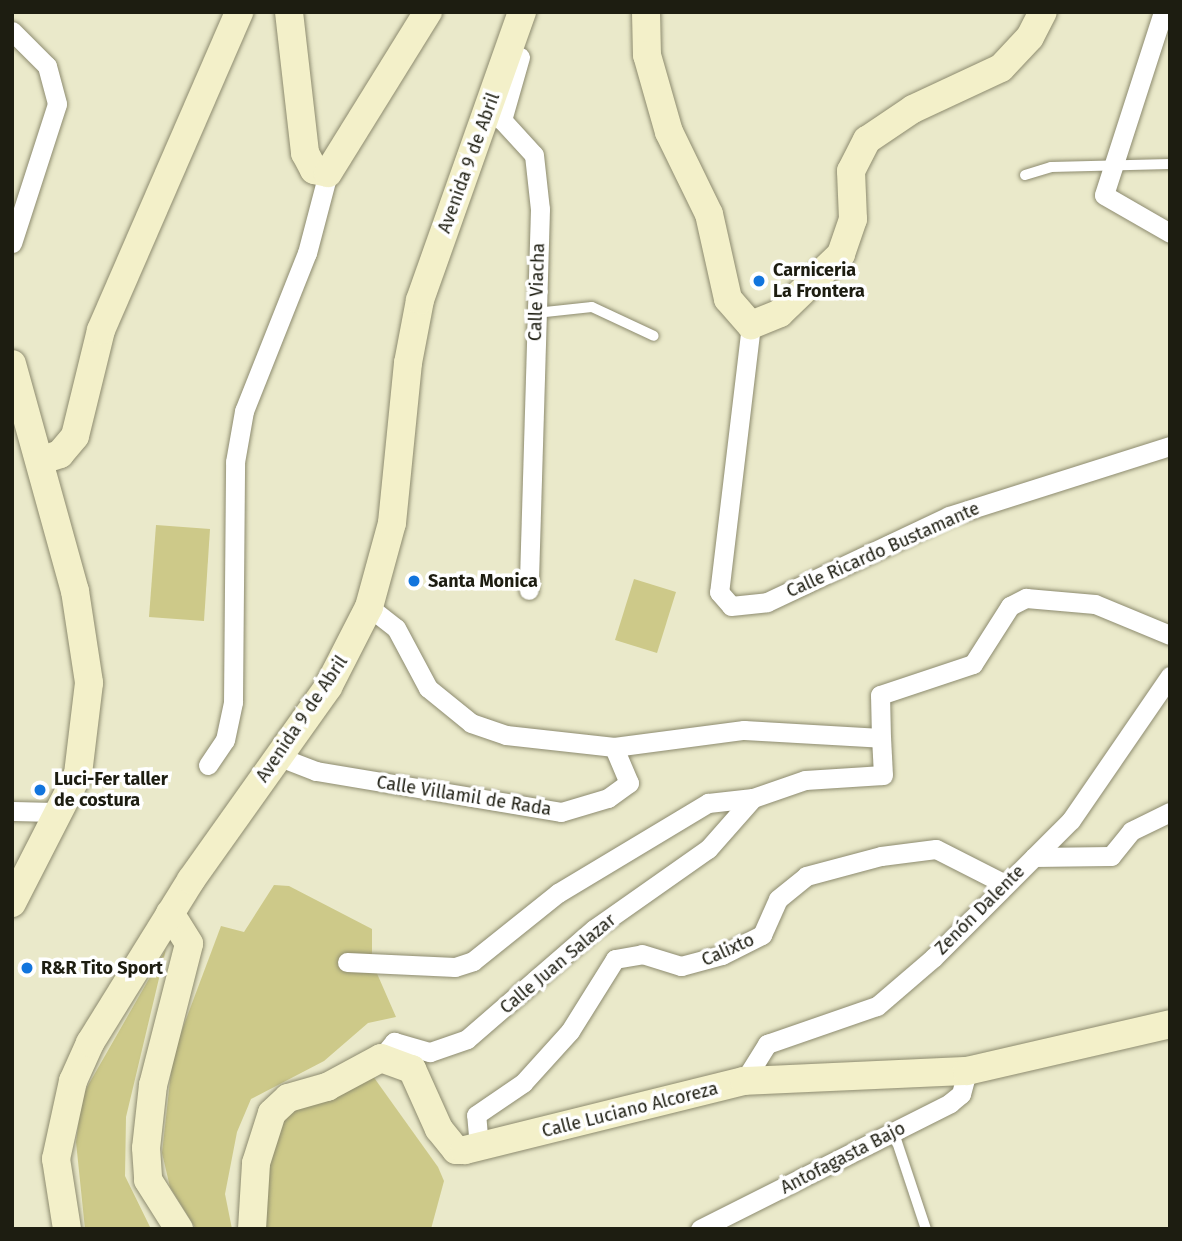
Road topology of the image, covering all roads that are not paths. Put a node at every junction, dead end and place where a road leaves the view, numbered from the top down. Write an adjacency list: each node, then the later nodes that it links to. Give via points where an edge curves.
1 (239, 12): 21 (main road, via 101,330 75,436 60,454)
2 (289, 12): 12 (main road, via 305,153 314,170)
3 (428, 12): 12 (main road)
4 (522, 12): 23 (main road, Avenida 9 de Abril, via 421,300 408,362 392,523)
5 (532, 12): 16 (street, Calle Viacha, via 502,120 530,147 536,163)
6 (646, 12): 17 (main road, via 647,55 670,132 709,214 728,299)
7 (1043, 12): 17 (main road, via 1023,47 1001,68 913,109 867,140 852,171 853,219 841,254 780,313)
8 (1163, 12): 11 (street)
9 (12, 32): 15 (street, via 47,66 57,104)
10 (1170, 163): 11 (lane)
11 (1118, 166): 13 (lane, via 1051,167); 14 (street, via 1104,195)
12 (328, 173): 29 (street, via 307,253 244,411 234,462 233,702 225,740)
13 (1025, 175)
14 (1170, 233)
15 (12, 243)
16 (536, 313): 18 (lane, via 592,307); 22 (street, Calle Viacha)
17 (751, 325): 20 (street, Calle Ricardo Bustamante, via 719,592 730,606 750,608 949,516)
18 (654, 336)
19 (12, 365): 21 (main road)
20 (1170, 446)
21 (41, 460): 32 (main road, via 75,591 89,683 86,744)
22 (529, 590)
23 (369, 607): 27 (street, via 396,628 428,688 471,723 506,735); 28 (main road, Avenida 9 de Abril, via 328,687)
24 (1170, 635): 26 (street, via 1095,604 1026,598 1010,606 973,664 880,695)
25 (1170, 676): 34 (street, Zenón Dalente, via 1071,820)
26 (881, 738): 27 (street, via 744,730); 30 (street, via 883,775 805,780)
27 (614, 747): 28 (street, Calle Villamil de Rada, via 630,774 629,783 608,798 561,812 316,771)
28 (277, 756): 37 (main road, Avenida 9 de Abril)
29 (208, 765)
30 (753, 798): 38 (street, via 708,803 677,818 558,893 473,961 455,967); 40 (street, Calle Juan Salazar, via 708,849 594,929 467,1039 430,1052 394,1042)
31 (12, 811): 32 (street)
32 (56, 812): 36 (main road)
33 (1170, 812): 34 (street, via 1131,831 1111,856)
34 (1034, 857): 35 (street, Zenón Dalente)
35 (1003, 883): 42 (street, Zenón Dalente, via 900,989 849,1019 767,1044 753,1058); 44 (street, Calixto, via 936,849 881,856 806,876 779,899 762,935 722,956 681,966 642,954 615,959 570,1031 523,1083 476,1115)
36 (12, 903)
37 (170, 913): 45 (main road, Avenida 9 de Abril, via 111,1004 73,1081 56,1159); 46 (main road, via 189,944 153,1085 146,1148 148,1180)
38 (347, 962)
39 (1170, 1024): 41 (main road, Calle Luciano Alcoreza)
40 (381, 1058): 44 (main road, Calle Luciano Alcoreza, via 412,1069 447,1141 456,1150); 47 (main road, via 327,1087 288,1098 272,1113 256,1163)
41 (967, 1071): 42 (main road, Calle Luciano Alcoreza); 43 (street, Antofagasta Bajo, via 958,1098)
42 (744, 1082): 44 (main road, Calle Luciano Alcoreza)
43 (894, 1133): 48 (street, Antofagasta Bajo); 49 (lane)
44 (480, 1147)
45 (67, 1229)
46 (179, 1229)
47 (252, 1229)
48 (700, 1229)
49 (926, 1229)

